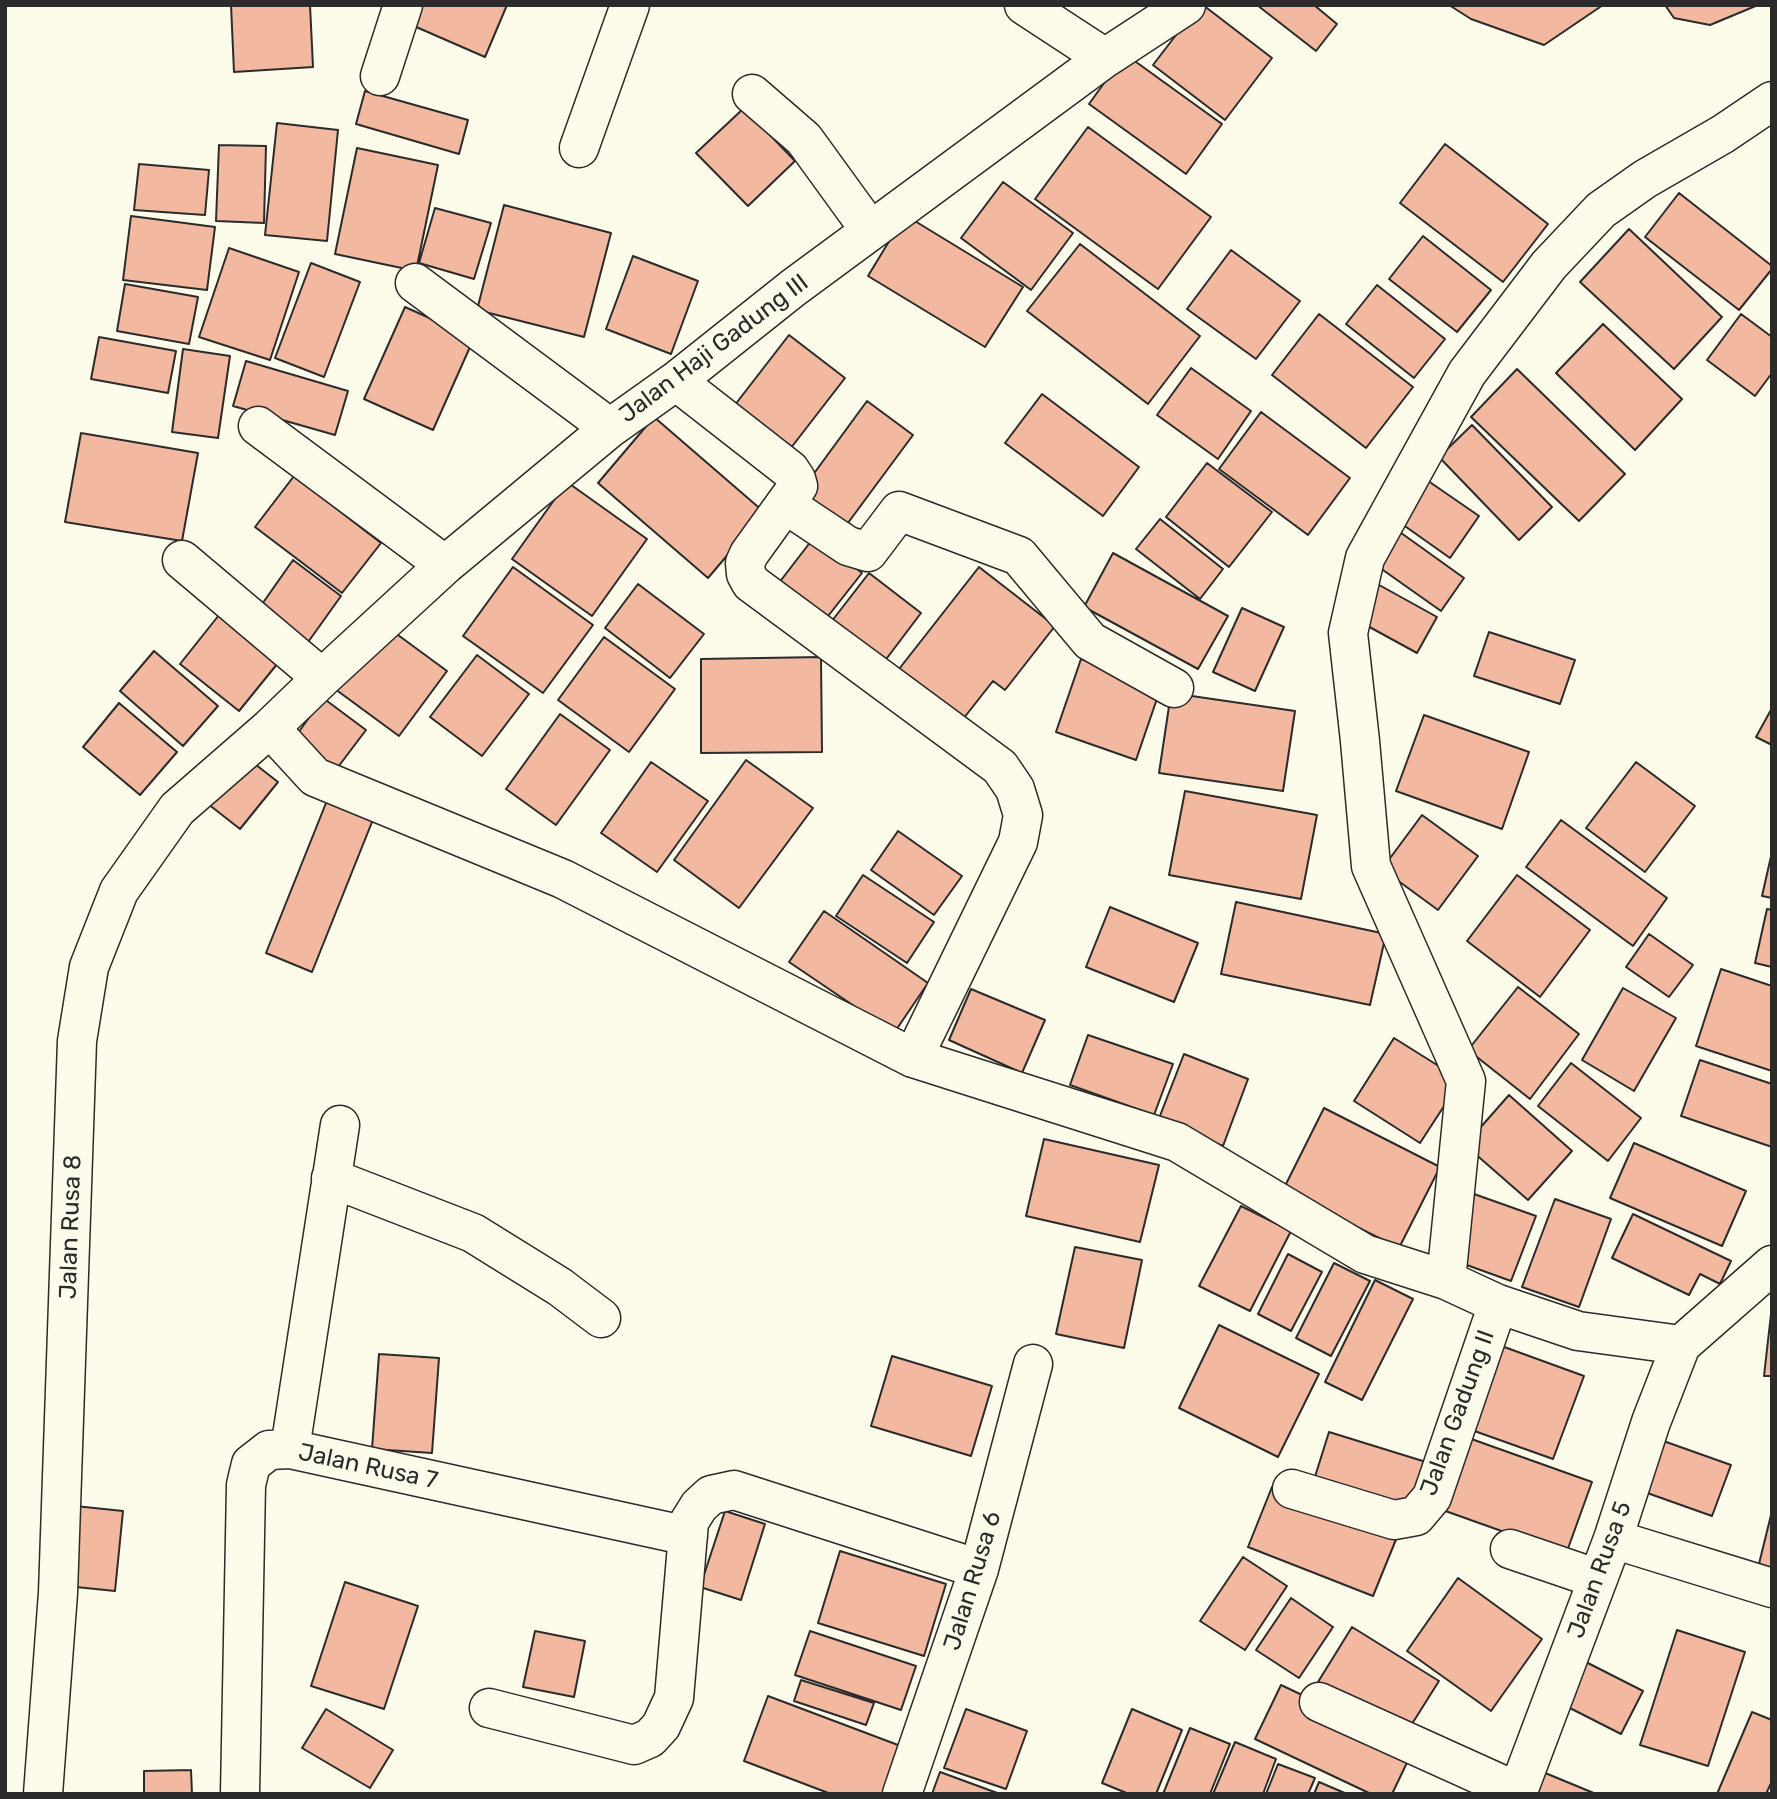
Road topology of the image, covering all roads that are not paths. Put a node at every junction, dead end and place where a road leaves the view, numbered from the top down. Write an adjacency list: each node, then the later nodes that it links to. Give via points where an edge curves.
1 (403, 5): 6 (street)
2 (630, 5): 9 (street)
3 (1024, 5): 5 (street)
4 (1186, 5): 5 (street, Jalan Haji Gadung III)
5 (1105, 58): 10 (street, Jalan Haji Gadung III)
6 (380, 76)
7 (752, 94): 10 (street, via 804,139)
8 (1772, 100): 25 (street, via 1601,209 1549,265 1467,373 1365,558 1348,633 1371,866 1466,1082)
9 (579, 148)
10 (870, 230): 12 (street, Jalan Haji Gadung III)
11 (415, 283): 14 (street)
12 (676, 381): 14 (street, Jalan Haji Gadung III); 15 (street, via 790,470 798,486)
13 (258, 426): 17 (street)
14 (610, 428): 17 (street, Jalan Haji Gadung III)
15 (785, 503): 19 (street, via 848,546 868,552 899,511 1019,556 1090,641); 21 (street, via 745,563 751,583 1000,768 1015,789 1023,815 1018,842)
16 (182, 560): 18 (street)
17 (445, 565): 18 (street, Jalan Haji Gadung III)
18 (322, 678): 20 (street, Jalan Haji Gadung III)
19 (1174, 688)
20 (270, 728): 21 (street, via 315,777 562,880); 41 (street, Jalan Rusa 8, via 177,808 119,891 89,967 77,1041 58,1593)
21 (913, 1058): 25 (street, via 1177,1142 1365,1254)
22 (340, 1125): 23 (street)
23 (331, 1178): 27 (street, via 473,1233); 30 (street)
24 (1772, 1265): 28 (street)
25 (1446, 1280): 26 (street)
26 (1498, 1304): 28 (street, via 1578,1331); 31 (street, Jalan Gadung II, via 1432,1497 1416,1517 1394,1520)
27 (601, 1318)
28 (1681, 1345): 33 (street, Jalan Rusa 5)
29 (1033, 1364): 35 (street, Jalan Rusa 6)
30 (290, 1450): 32 (street, Jalan Rusa 7); 42 (street, Jalan Rusa 7, via 268,1450 251,1464 246,1485)
31 (1292, 1489)
32 (688, 1536): 35 (street, via 699,1506 711,1495 734,1490); 39 (street, via 674,1698 662,1726 650,1738 634,1745)
33 (1613, 1539): 36 (street, Jalan Rusa 5); 37 (street)
34 (1510, 1549): 36 (street)
35 (979, 1569): 43 (street, Jalan Rusa 6)
36 (1598, 1579): 40 (street, Jalan Rusa 5)
37 (1772, 1588)
38 (1319, 1702): 40 (street)
39 (489, 1708)
40 (1518, 1793)
41 (43, 1794)
42 (240, 1794)
43 (902, 1794)

